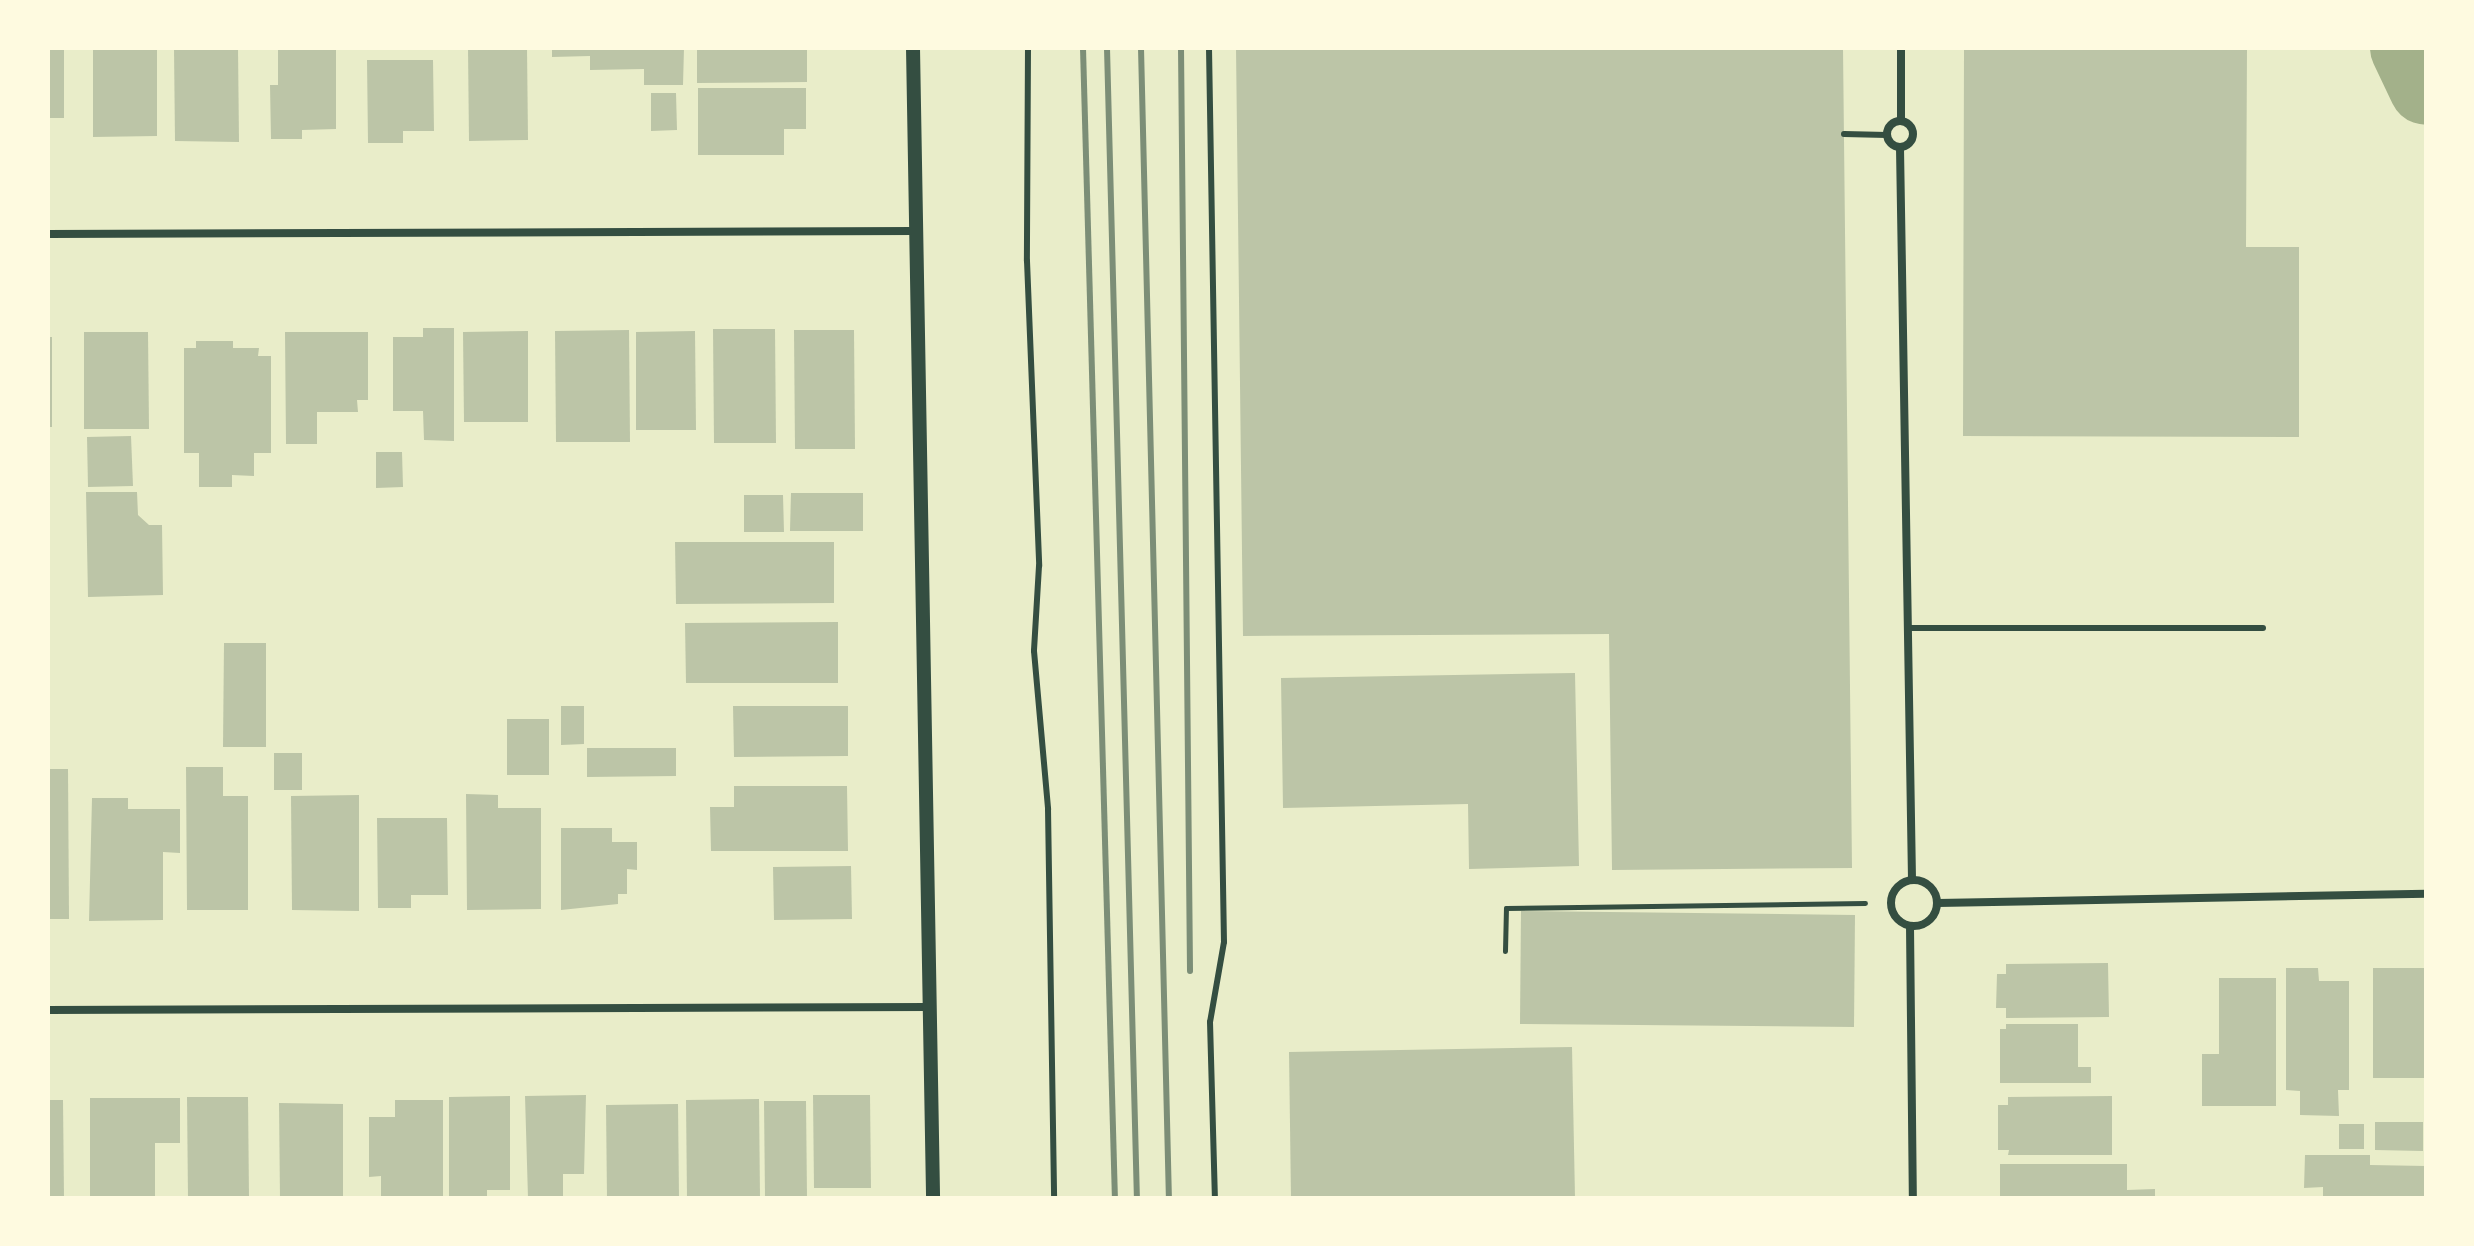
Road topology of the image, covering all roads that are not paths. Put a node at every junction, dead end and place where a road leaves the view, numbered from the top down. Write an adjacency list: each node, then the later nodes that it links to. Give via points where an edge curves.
1 (913, 48): 9 (street)
2 (1028, 48): 20 (lane, via 1027,261 1039,566 1034,651 1048,809)
3 (1209, 48): 21 (lane, via 1224,942 1210,1022)
4 (1901, 48): 5 (street)
5 (1901, 121): 7 (street, via 1889,127); 8 (street, via 1912,130 1911,142)
6 (1844, 134): 7 (lane)
7 (1887, 135): 8 (street)
8 (1900, 148): 11 (street)
9 (915, 231): 10 (street); 17 (street)
10 (48, 234)
11 (1908, 628): 12 (lane); 13 (street)
12 (2263, 628)
13 (1912, 880): 15 (street, via 1927,883); 16 (street, via 1897,887 1891,904 1897,919)
14 (2426, 894): 15 (street)
15 (1938, 903): 16 (street, via 1927,924)
16 (1910, 926): 22 (street)
17 (929, 1007): 18 (street); 19 (street)
18 (48, 1010)
19 (933, 1198)
20 (1054, 1198)
21 (1215, 1198)
22 (1913, 1198)

